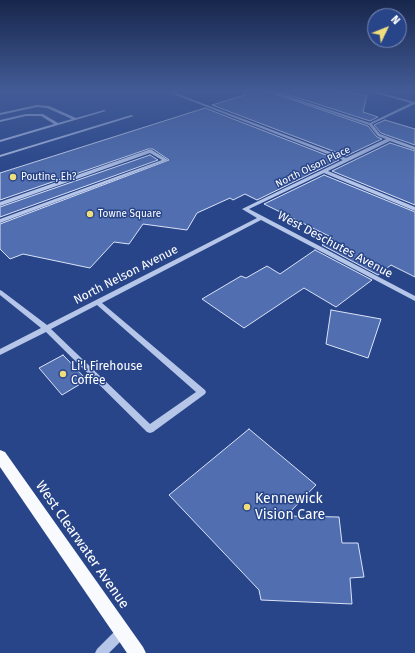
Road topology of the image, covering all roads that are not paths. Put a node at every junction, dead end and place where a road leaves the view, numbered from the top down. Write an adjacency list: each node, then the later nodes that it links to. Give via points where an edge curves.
1 (54, 121): 7 (lane)
2 (67, 121): 7 (lane)
3 (114, 121): 12 (lane)
4 (247, 121): 13 (lane)
5 (362, 121): 8 (lane)
6 (375, 121): 8 (lane)
7 (58, 124): 10 (lane)
8 (370, 124): 9 (lane, via 379,135)
9 (388, 140): 11 (lane); 13 (lane, North Olson Place)
10 (0, 141)
11 (415, 149)
12 (0, 156)
13 (346, 160): 14 (lane, North Olson Place)
14 (324, 171): 16 (lane, North Olson Place); 17 (lane)
15 (0, 204): 19 (lane, via 150,151 166,160)
16 (245, 209): 18 (lane, West Deschutes Avenue)
17 (415, 209)
18 (261, 218): 21 (lane, West Deschutes Avenue); 22 (lane, North Nelson Avenue)
19 (0, 221)
20 (0, 292): 23 (lane)
21 (415, 299)
22 (97, 302): 23 (lane, North Nelson Avenue); 23 (lane, via 202,392 150,429)
23 (46, 328): 24 (lane, North Nelson Avenue)
24 (0, 352)
25 (0, 456): 26 (main road, West Clearwater Avenue)
26 (122, 632): 27 (lane); 28 (main road, West Clearwater Avenue)
27 (101, 653)
28 (137, 653)

